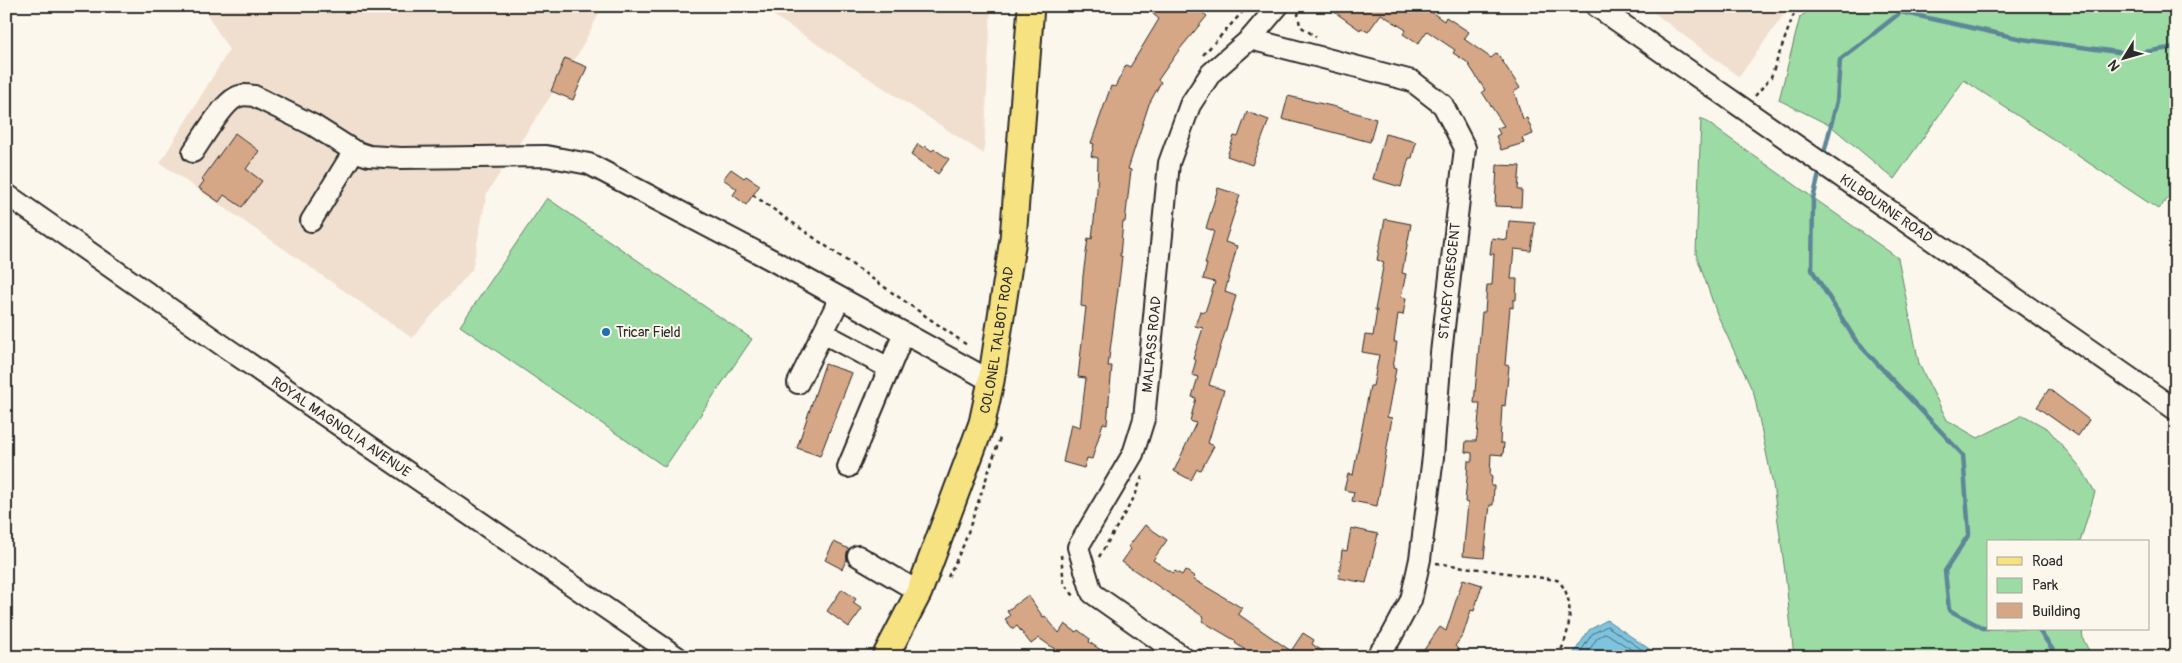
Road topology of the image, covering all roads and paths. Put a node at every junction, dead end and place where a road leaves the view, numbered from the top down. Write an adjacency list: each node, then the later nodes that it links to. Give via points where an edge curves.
1 (1031, 6): 19 (main road, COLONEL TALBOT ROAD, via 1013,239)
2 (1278, 6): 7 (street, MALPASS ROAD)
3 (1304, 6): 6 (path, via 1298,14)
4 (1596, 6): 8 (street, KILBOURNE ROAD)
5 (1803, 6): 8 (path, via 1793,16 1771,77)
6 (1300, 26)
7 (1250, 39): 28 (street, MALPASS ROAD, via 1212,73 1190,105 1168,163 1144,419 1133,454 1078,548 1092,593); 32 (street, STACEY CRESCENT, via 1412,81 1443,105 1465,148 1420,559 1411,600 1390,639)
8 (1744, 109): 21 (street, KILBOURNE ROAD)
9 (354, 151): 10 (street, via 313,125 254,96 244,95 233,99); 13 (street); 14 (street, via 369,156 401,158 546,156 589,164)
10 (193, 152)
11 (6, 194): 29 (street, ROYAL MAGNOLIA AVENUE)
12 (753, 195): 17 (path)
13 (311, 221)
14 (840, 298): 15 (street); 16 (street)
15 (823, 333): 18 (street); 20 (street)
16 (904, 333): 18 (street); 19 (street)
17 (967, 345)
18 (889, 368): 22 (street)
19 (991, 381): 27 (main road, COLONEL TALBOT ROAD, via 982,423)
20 (798, 383)
21 (2176, 410)
22 (848, 467)
23 (1145, 469): 25 (path, via 1135,496)
24 (858, 556): 27 (street)
25 (1095, 563)
26 (1433, 563): 33 (path, via 1557,580 1562,584 1571,607 1565,646)
27 (919, 592): 30 (main road, COLONEL TALBOT ROAD)
28 (1189, 651): 31 (path)
29 (677, 657)
30 (885, 657)
31 (1211, 657)
32 (1376, 657)
33 (1557, 657)

